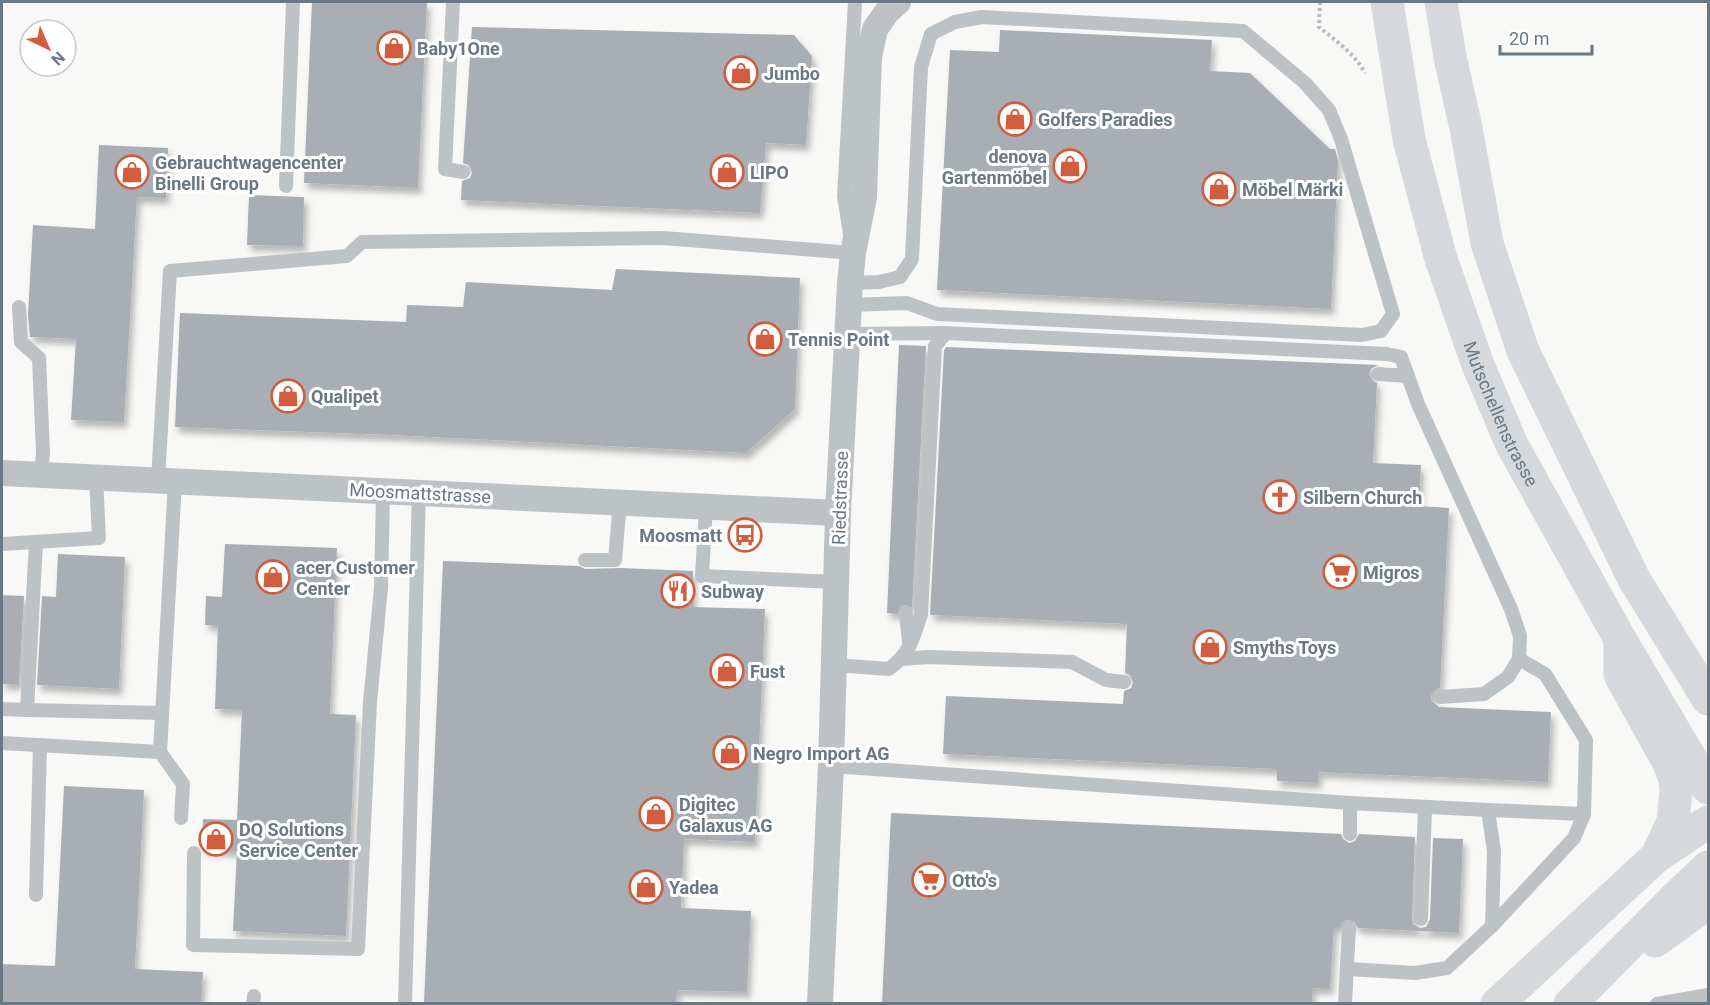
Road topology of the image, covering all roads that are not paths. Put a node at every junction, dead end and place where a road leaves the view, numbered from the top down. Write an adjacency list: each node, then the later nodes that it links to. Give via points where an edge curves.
1 (293, 2): 8 (lane)
2 (453, 2): 7 (lane, via 445,169)
3 (855, 2): 9 (lane, via 844,196)
4 (898, 2): 9 (street, Riedstrasse, via 875,29 869,57 864,197)
5 (1387, 2): 30 (main road, Mutschellenstrasse, via 1409,139 1441,259 1478,365 1512,445)
6 (1441, 2): 36 (main road, via 1487,243 1523,351 1634,579)
7 (463, 172)
8 (286, 186)
9 (853, 253): 10 (street, Riedstrasse); 19 (lane, via 663,238 362,242 347,256 170,271)
10 (850, 294): 10 (lane, via 907,303 937,314 1362,335 1381,331 1393,314 1329,110 1305,83 1243,31 982,17 955,22 932,34 921,68 912,259 900,277); 13 (street, Riedstrasse)
11 (19, 307): 17 (lane, via 21,342 39,358)
12 (946, 333): 13 (lane); 15 (lane, via 1388,354 1401,357); 31 (lane, via 935,346 921,615)
13 (847, 334): 24 (street, Riedstrasse)
14 (1377, 374): 15 (lane)
15 (1408, 376): 32 (lane, via 1511,609 1520,636)
16 (2, 473): 17 (street, Moosmattstrasse)
17 (41, 475): 18 (street, Moosmattstrasse)
18 (96, 477): 19 (street, Moosmattstrasse); 25 (lane, via 99,538)
19 (167, 481): 20 (street, Moosmattstrasse); 39 (lane)
20 (383, 491): 21 (street, Moosmattstrasse); 52 (lane, via 381,588 370,702 357,949 193,945)
21 (419, 492): 22 (street, Moosmattstrasse); 63 (lane)
22 (620, 502): 23 (street, Moosmattstrasse); 27 (lane, via 615,560)
23 (706, 506): 24 (street, Moosmattstrasse); 28 (lane, via 702,576)
24 (838, 513): 28 (street, Riedstrasse)
25 (36, 542): 26 (lane); 38 (lane)
26 (2, 544)
27 (585, 560)
28 (836, 582): 33 (street, Riedstrasse)
29 (906, 614): 31 (lane)
30 (1620, 639): 44 (main road, Mutschellenstrasse); 53 (main road, via 1620,675 1676,780 1673,821)
31 (906, 653): 33 (lane, via 889,669); 34 (lane, via 1072,662 1106,680)
32 (1519, 659): 35 (lane, via 1508,677 1484,694); 48 (lane, via 1545,674 1586,740)
33 (834, 665): 43 (street, Riedstrasse)
34 (1124, 682)
35 (1440, 697)
36 (1708, 699)
37 (2, 709): 38 (lane)
38 (27, 710): 39 (lane)
39 (162, 713): 42 (lane)
40 (2, 743): 41 (lane)
41 (40, 746): 42 (lane); 55 (lane)
42 (160, 752): 49 (lane, via 183,784)
43 (831, 766): 45 (lane); 64 (street, Riedstrasse)
44 (1708, 788)
45 (1350, 803): 46 (lane); 51 (lane)
46 (1425, 808): 47 (lane); 57 (lane)
47 (1488, 810): 48 (lane); 58 (lane, via 1494,851)
48 (1584, 814): 58 (lane, via 1574,838)
49 (181, 818)
50 (1708, 822): 53 (main road)
51 (1350, 834)
52 (194, 853)
53 (1658, 856): 66 (main road)
54 (1708, 867): 62 (main road)
55 (36, 895)
56 (1708, 903): 62 (main road)
57 (1421, 919)
58 (1492, 926): 60 (lane, via 1447,968 1415,974)
59 (1349, 928): 60 (lane)
60 (1348, 969): 65 (lane)
61 (1708, 995): 67 (lane)
62 (1572, 1002)
63 (405, 1004)
64 (819, 1004)
65 (1346, 1004)
66 (1497, 1004)
67 (1657, 1004)

